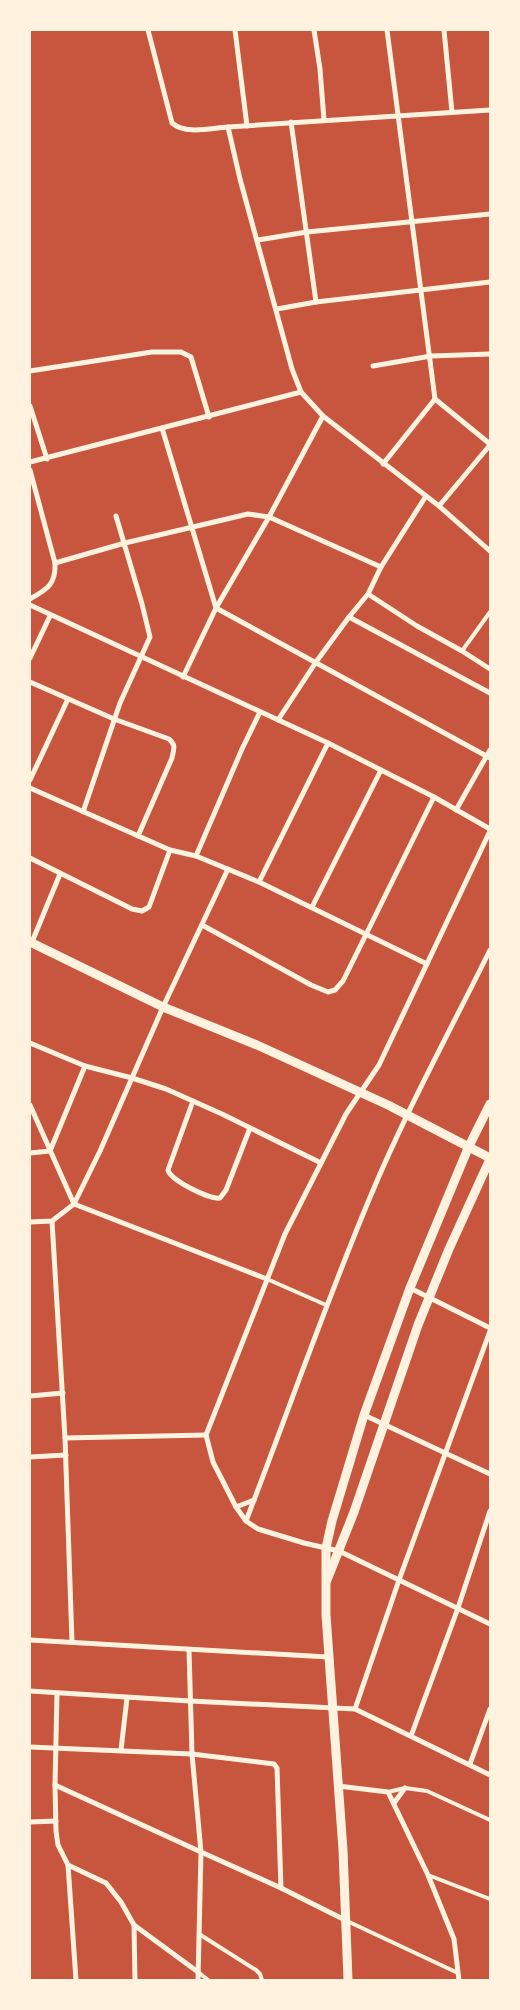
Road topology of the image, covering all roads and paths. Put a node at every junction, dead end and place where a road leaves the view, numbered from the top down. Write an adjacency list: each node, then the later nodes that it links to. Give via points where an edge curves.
1 (148, 30): 2 (street); 13 (street, via 172,123 188,129)
2 (153, 30)
3 (234, 30): 12 (street)
4 (314, 30): 10 (street)
5 (387, 30): 9 (street)
6 (444, 30): 8 (street)
7 (490, 110): 8 (street)
8 (452, 112): 9 (street)
9 (397, 117): 10 (street); 15 (street)
10 (324, 120): 11 (street)
11 (290, 122): 12 (street); 16 (street)
12 (247, 126): 13 (street)
13 (228, 127): 17 (street)
14 (490, 214): 15 (street)
15 (410, 221): 16 (street); 19 (street)
16 (307, 232): 17 (street); 20 (street)
17 (258, 240): 21 (street)
18 (490, 282): 19 (street)
19 (420, 289): 20 (street); 23 (street)
20 (316, 302): 21 (street)
21 (277, 310): 26 (street, via 292,369)
22 (490, 354): 23 (street)
23 (431, 356): 24 (street); 27 (street)
24 (373, 366)
25 (30, 371): 30 (street, via 152,352 181,352 191,357)
26 (302, 392): 29 (street); 30 (street)
27 (435, 399): 32 (street); 35 (street)
28 (30, 406): 33 (street)
29 (323, 416): 35 (street); 40 (street)
30 (209, 417): 31 (street)
31 (162, 428): 33 (street); 41 (street)
32 (490, 444): 38 (street)
33 (47, 458): 34 (street)
34 (30, 462)
35 (383, 464): 37 (street)
36 (30, 470): 44 (street)
37 (426, 496): 38 (street); 45 (street)
38 (439, 506): 43 (street)
39 (116, 516): 42 (street)
40 (269, 517): 41 (street, via 240,515); 45 (street); 49 (street)
41 (193, 526): 42 (street); 49 (street)
42 (125, 543): 44 (street); 54 (street, via 150,637)
43 (490, 551)
44 (55, 563): 47 (street, via 56,576 48,588)
45 (381, 567): 46 (street)
46 (368, 594): 52 (street); 53 (street)
47 (30, 599)
48 (30, 605): 51 (street)
49 (216, 608): 56 (street); 58 (street)
50 (490, 612): 53 (lane)
51 (50, 616): 54 (street); 55 (street)
52 (349, 617): 56 (street); 60 (street)
53 (462, 651): 57 (street)
54 (140, 655): 58 (street); 63 (street)
55 (30, 658)
56 (316, 662): 64 (street); 67 (street)
57 (490, 669)
58 (183, 677): 62 (street)
59 (30, 682): 61 (street)
60 (490, 694)
61 (68, 699): 63 (street); 69 (street)
62 (260, 712): 64 (street); 77 (street)
63 (114, 719): 73 (street); 75 (street, via 173,742 174,748)
64 (278, 720): 65 (street)
65 (328, 743): 68 (street); 81 (street)
66 (490, 750): 67 (street)
67 (488, 757): 72 (street)
68 (381, 770): 71 (street); 82 (street)
69 (30, 780)
70 (30, 788): 73 (street)
71 (434, 797): 72 (street); 84 (street)
72 (456, 810): 74 (street)
73 (83, 812): 75 (street)
74 (490, 830): 87 (street)
75 (138, 836): 76 (street)
76 (170, 850): 77 (street); 80 (street, via 149,908 142,911)
77 (196, 856): 79 (street)
78 (30, 858): 80 (street)
79 (228, 869): 81 (street); 83 (street)
80 (60, 874): 85 (street)
81 (259, 882): 82 (street)
82 (312, 907): 84 (street)
83 (202, 925): 84 (street, via 328,992 335,990 342,981); 88 (street)
84 (366, 933): 87 (street)
85 (31, 942): 88 (street)
86 (490, 950): 96 (street)
87 (427, 964): 92 (street, via 379,1065)
88 (164, 1007): 91 (street); 92 (street)
89 (30, 1043): 90 (street)
90 (85, 1066): 91 (street); 99 (street)
91 (132, 1078): 93 (street); 103 (street)
92 (361, 1092): 96 (street); 102 (street)
93 (192, 1101): 97 (street); 97 (street, via 168,1170 173,1178 212,1199 220,1198 226,1190)
94 (490, 1104): 98 (street)
95 (30, 1106): 99 (street)
96 (408, 1114): 98 (street); 109 (street)
97 (250, 1128): 102 (street)
98 (469, 1146): 101 (street); 107 (street)
99 (50, 1151): 100 (street); 103 (street)
100 (30, 1153)
101 (490, 1158): 108 (street)
102 (321, 1163): 106 (street, via 285,1234)
103 (74, 1204): 104 (street); 106 (street)
104 (52, 1221): 105 (street); 111 (street)
105 (30, 1222)
106 (267, 1279): 109 (lane); 115 (street)
107 (410, 1288): 108 (street); 113 (street)
108 (429, 1298): 110 (street); 114 (street)
109 (326, 1304): 121 (street)
110 (490, 1330): 117 (street)
111 (63, 1393): 112 (street); 116 (street)
112 (30, 1396)
113 (364, 1414): 114 (street); 125 (street)
114 (384, 1423): 117 (street); 126 (street)
115 (206, 1435): 116 (street); 122 (street, via 213,1462)
116 (65, 1438): 118 (street)
117 (446, 1452): 120 (street); 128 (street)
118 (66, 1456): 119 (street); 132 (street)
119 (30, 1457)
120 (490, 1474)
121 (254, 1500): 122 (street); 124 (street)
122 (236, 1507): 124 (street)
123 (490, 1511): 129 (street)
124 (246, 1521): 125 (street, via 272,1534)
125 (326, 1548): 126 (street); 127 (street)
126 (339, 1552): 127 (street); 128 (street)
127 (327, 1580): 134 (street)
128 (399, 1580): 129 (street); 140 (street)
129 (458, 1608): 130 (street); 142 (street)
130 (490, 1624)
131 (30, 1640): 132 (street)
132 (72, 1642): 133 (street)
133 (189, 1650): 134 (street); 138 (street)
134 (328, 1657): 139 (street)
135 (30, 1691): 136 (street)
136 (57, 1694): 137 (street); 144 (street)
137 (127, 1698): 138 (street); 145 (street)
138 (190, 1701): 139 (street); 146 (street)
139 (334, 1708): 140 (street); 150 (street)
140 (354, 1709): 142 (street)
141 (490, 1709): 147 (street)
142 (411, 1736): 147 (street)
143 (30, 1747): 144 (street)
144 (55, 1748): 145 (street); 149 (street)
145 (121, 1750): 146 (street)
146 (192, 1754): 157 (street); 160 (street, via 276,1765)
147 (470, 1764): 148 (street)
148 (490, 1775)
149 (55, 1785): 155 (street); 157 (street)
150 (338, 1786): 152 (street); 162 (street)
151 (405, 1788): 152 (lane); 153 (street); 154 (lane, via 427,1792)
152 (388, 1792): 153 (street)
153 (394, 1803): 159 (street)
154 (490, 1820)
155 (56, 1821): 156 (street); 158 (street, via 58,1845)
156 (30, 1822)
157 (201, 1852): 160 (street); 164 (street)
158 (68, 1865): 163 (street, via 106,1883); 167 (street)
159 (428, 1875): 161 (lane); 166 (street, via 454,1940)
160 (281, 1888): 162 (street)
161 (490, 1898)
162 (345, 1920): 166 (lane); 172 (street)
163 (134, 1925): 165 (street); 168 (street)
164 (199, 1934): 165 (street); 171 (lane, via 256,1970)
165 (198, 1972): 169 (street); 170 (lane)
166 (458, 1973): 173 (street)
167 (76, 1980)
168 (135, 1980)
169 (198, 1980)
170 (208, 1980)
171 (262, 1980)
172 (348, 1980)
173 (459, 1980)

